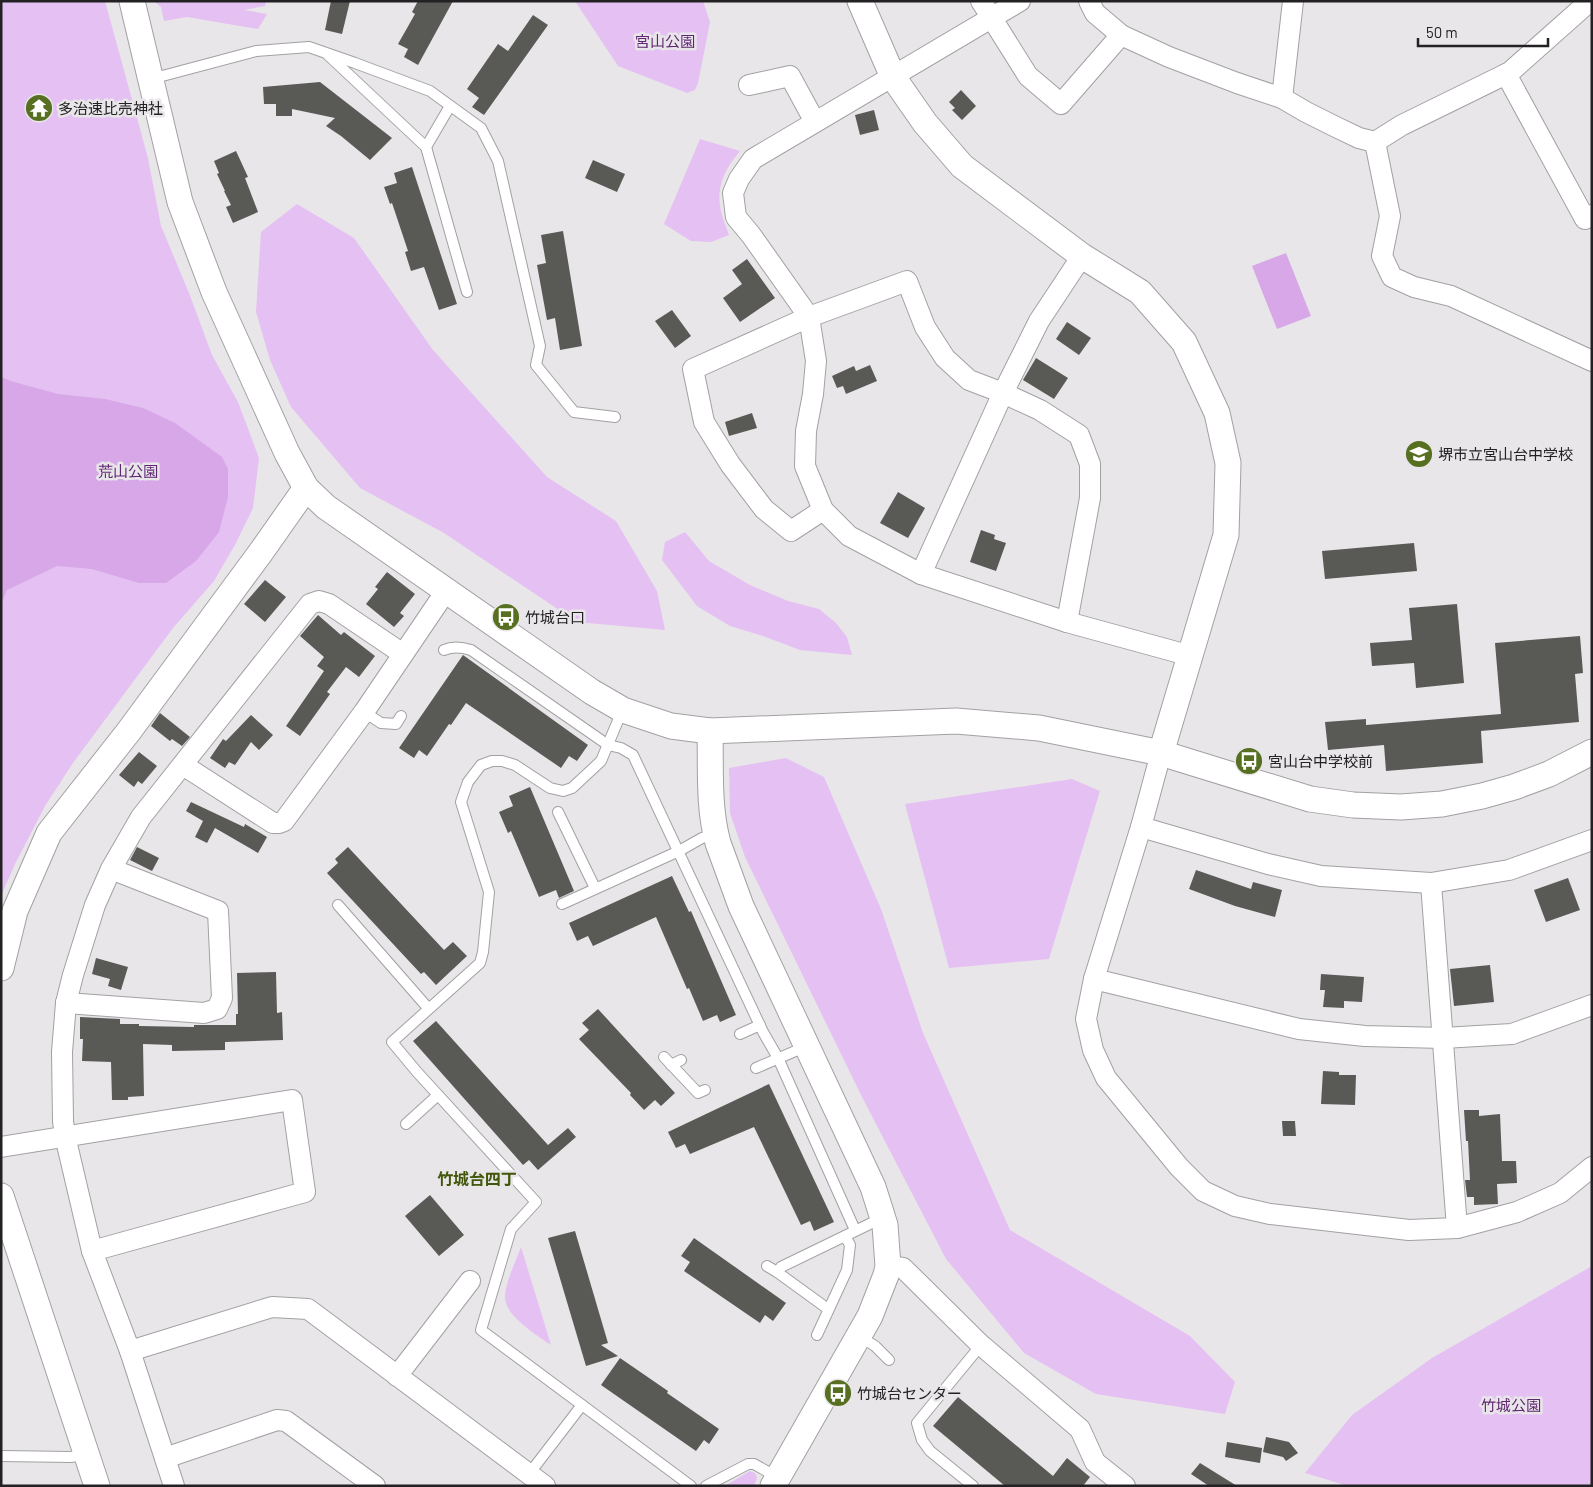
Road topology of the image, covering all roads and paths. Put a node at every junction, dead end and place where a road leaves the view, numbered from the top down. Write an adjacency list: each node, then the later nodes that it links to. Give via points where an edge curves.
1 (132, 1): 13 (street)
2 (860, 1): 12 (street)
3 (981, 1): 8 (street)
4 (1020, 1): 8 (street)
5 (1089, 1): 9 (street, via 1095,13)
6 (1294, 1): 15 (street)
7 (1590, 1): 11 (street)
8 (991, 19): 9 (street, via 1028,76 1061,104); 12 (street)
9 (1121, 35): 15 (street, via 1169,57)
10 (326, 53): 13 (lane, via 309,47 256,51); 16 (lane, via 430,91); 19 (lane)
11 (1506, 74): 18 (street, via 1402,125); 20 (street, via 1585,219)
12 (892, 77): 17 (street); 21 (street, via 925,124 962,166)
13 (151, 79): 27 (street, via 180,202 210,283 286,453)
14 (749, 84): 17 (street, via 790,76)
15 (1282, 98): 18 (street, via 1359,138)
16 (450, 106): 19 (lane); 26 (lane, via 481,128 498,161 540,346 536,365 574,412)
17 (815, 122): 23 (street, via 753,159 733,193 736,217)
18 (1375, 142): 24 (street, via 1390,216 1382,256 1392,277 1414,287 1451,296)
19 (426, 147): 22 (lane)
20 (1592, 215)
21 (1082, 256): 25 (street, via 1039,321); 34 (street, via 1140,292 1184,342 1217,413 1228,463 1226,535)
22 (467, 292)
23 (809, 317): 25 (street, via 907,281 925,327 945,358 969,380); 28 (street, via 816,361 806,431 805,466); 28 (street, via 693,369 704,422 764,509 791,531)
24 (1592, 361)
25 (1003, 393): 29 (street); 31 (street, via 1040,410 1079,435 1090,464 1090,498)
26 (615, 417)
27 (306, 488): 30 (street, via 326,507); 53 (street, via 129,730 48,833 15,911)
28 (823, 510): 29 (street, via 849,536)
29 (921, 574): 31 (street)
30 (446, 591): 33 (street); 35 (street)
31 (1067, 622): 34 (street)
32 (444, 650): 39 (lane, via 461,647 471,650)
33 (403, 654): 36 (street); 42 (street, via 329,604 319,601 310,604)
34 (1190, 656): 41 (street)
35 (623, 710): 38 (street, via 671,726); 39 (lane)
36 (364, 712): 37 (lane, via 381,723 396,724); 42 (street, via 284,821 279,823 273,823)
37 (401, 716)
38 (710, 730): 41 (street, via 956,721 1039,728); 45 (street)
39 (608, 745): 47 (lane, via 633,755); 57 (lane, via 601,760 572,788 563,791 550,788 515,765 502,761 481,766 468,782 461,802 490,892 483,952 480,963)
40 (1592, 752): 41 (street, via 1514,787 1442,804 1401,807 1310,799)
41 (1161, 753): 44 (street)
42 (183, 765): 48 (street, via 141,817)
43 (558, 812): 50 (lane)
44 (1141, 827): 49 (street, via 1321,876); 54 (street)
45 (716, 834): 47 (lane); 61 (street, via 741,906)
46 (1592, 840): 49 (street, via 1509,870)
47 (679, 851): 50 (lane); 58 (lane)
48 (111, 869): 55 (street, via 95,905); 55 (street, via 218,911 222,998 217,1009 204,1013)
49 (1431, 883): 60 (street)
50 (595, 888): 51 (lane)
51 (562, 904)
52 (338, 905): 57 (lane)
53 (1, 968)
54 (1094, 979): 60 (street, via 1299,1029 1365,1036); 73 (street, via 1086,1019 1093,1050 1106,1078 1179,1168 1203,1190 1235,1206 1270,1214 1409,1230)
55 (66, 1002): 68 (street, via 62,1052)
56 (1592, 1005): 60 (street, via 1512,1034)
57 (428, 1008): 66 (lane, via 392,1042)
58 (760, 1025): 59 (lane); 62 (lane)
59 (740, 1034)
60 (1443, 1038): 73 (street)
61 (807, 1046): 62 (lane); 72 (street, via 873,1187)
62 (778, 1058): 64 (lane); 74 (lane)
63 (672, 1060): 65 (lane, via 698,1093)
64 (756, 1068)
65 (705, 1090)
66 (438, 1095): 67 (lane); 88 (lane, via 536,1202 512,1229 481,1330)
67 (406, 1124)
68 (66, 1136): 69 (street); 76 (street); 76 (street, via 292,1100 305,1192)
69 (1, 1147)
70 (1592, 1167): 73 (street, via 1560,1193 1517,1212)
71 (1, 1196): 89 (street)
72 (882, 1218): 74 (lane); 78 (street)
73 (1457, 1228)
74 (855, 1230): 75 (lane)
75 (845, 1236): 79 (lane, via 780,1267); 81 (lane, via 850,1245 847,1270)
76 (92, 1250): 85 (street)
77 (767, 1266): 79 (lane)
78 (888, 1266): 83 (street, via 870,1316); 84 (street, via 903,1268)
79 (777, 1272): 81 (lane)
80 (470, 1281): 87 (street)
81 (828, 1309): 82 (lane)
82 (817, 1335)
83 (859, 1336): 86 (lane); 93 (street)
84 (981, 1344): 99 (lane, via 917,1423 922,1440 930,1451); 100 (street, via 1080,1429 1095,1462)
85 (130, 1351): 87 (street, via 272,1307 308,1309); 91 (street)
86 (889, 1360)
87 (397, 1376): 92 (street)
88 (582, 1405): 92 (lane); 97 (lane)
89 (86, 1454): 90 (lane, via 71,1457); 94 (street)
90 (1, 1456)
91 (164, 1458): 95 (street); 96 (street, via 277,1420 286,1421)
92 (537, 1480)
93 (776, 1481): 98 (lane, via 754,1464 748,1464)
94 (97, 1486)
95 (174, 1486)
96 (375, 1486)
97 (691, 1486)
98 (706, 1486)
99 (973, 1486)
100 (1125, 1486)

